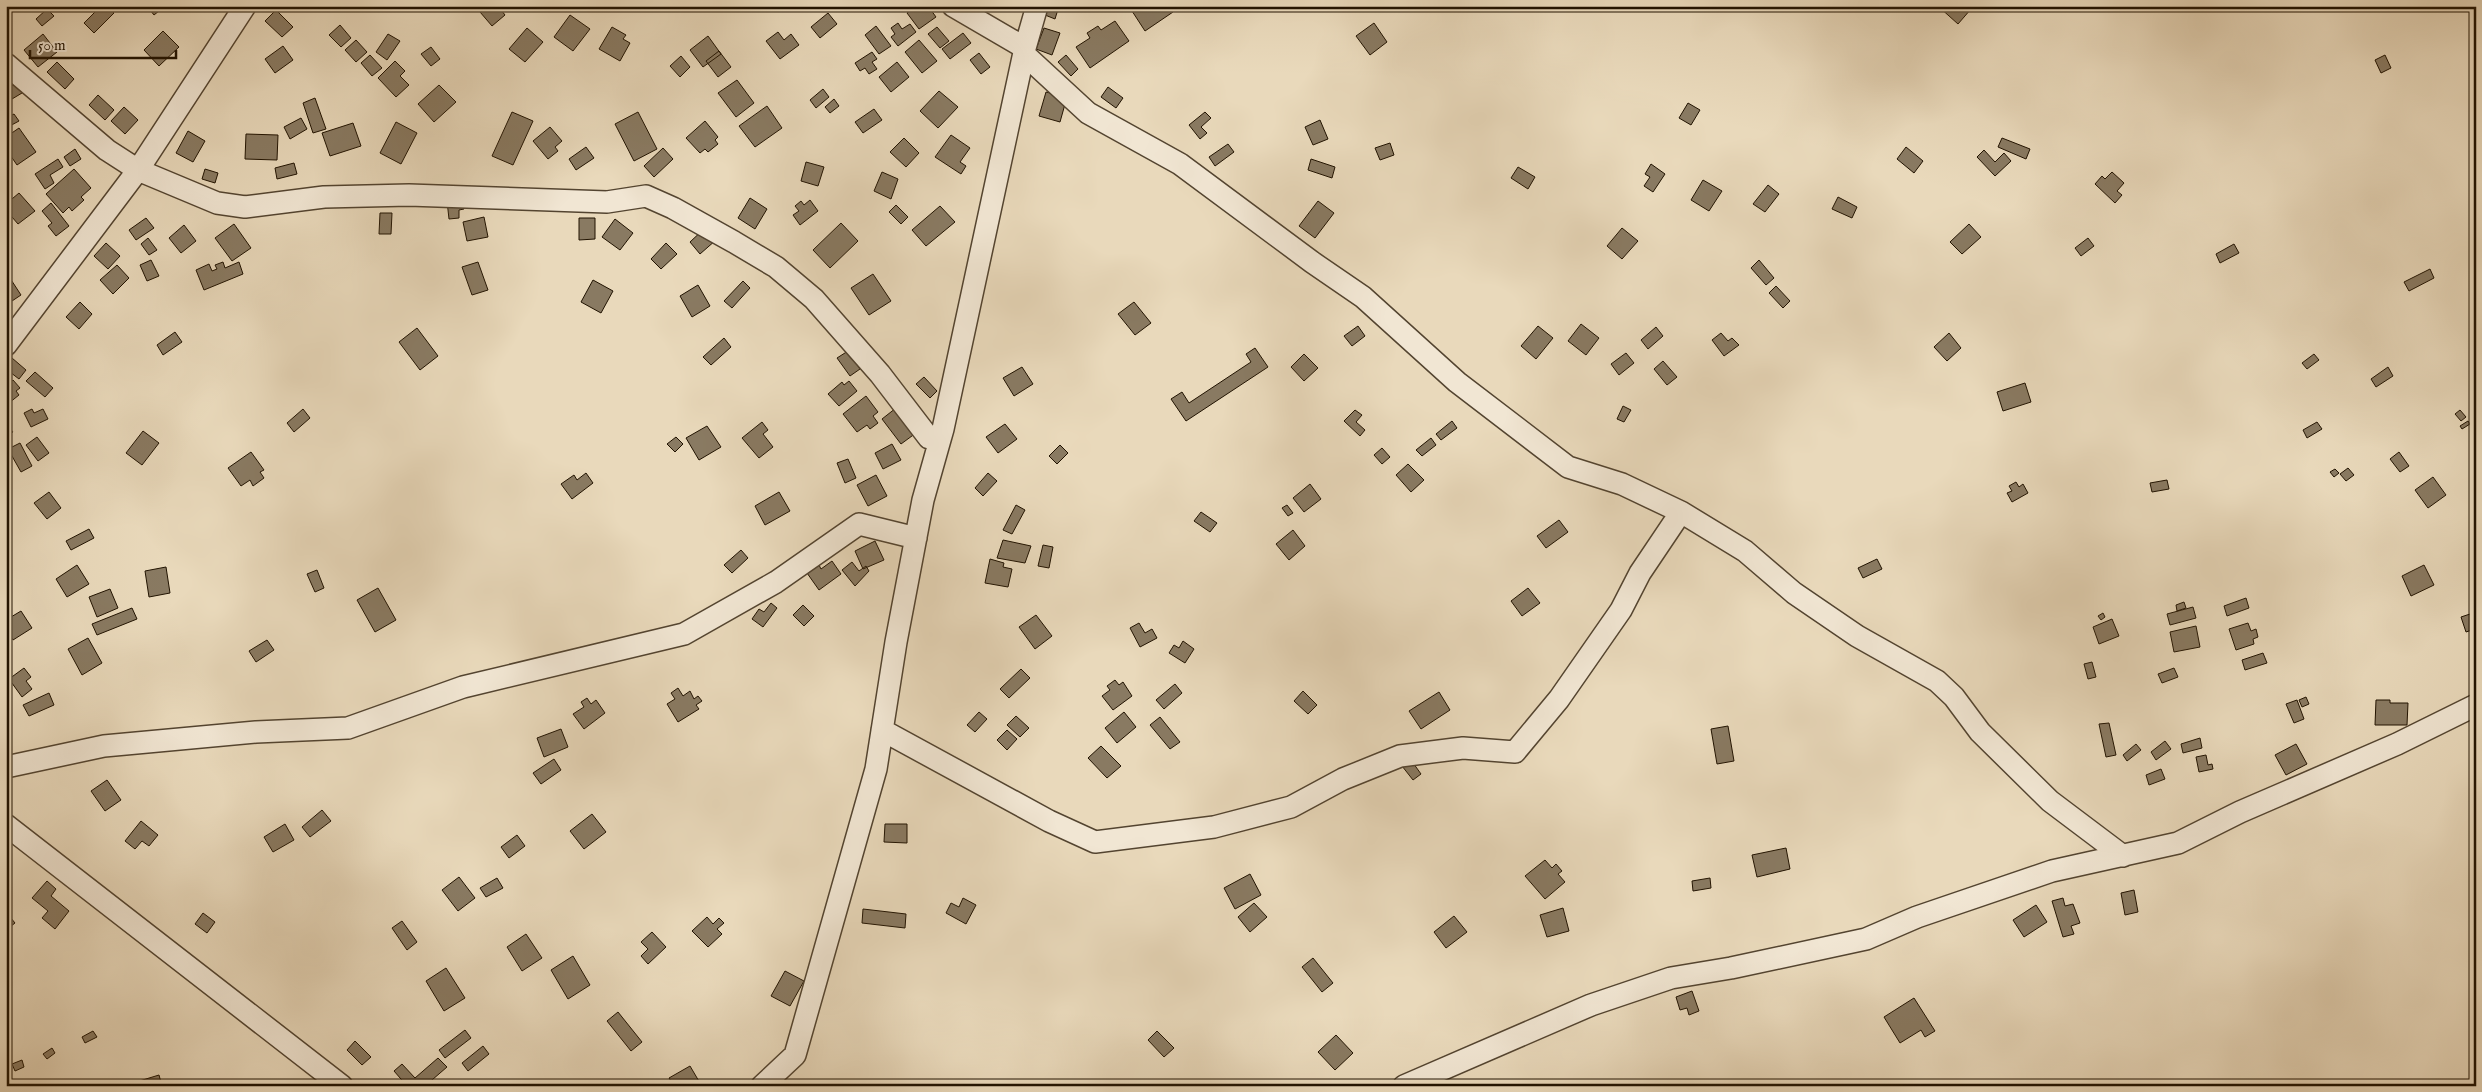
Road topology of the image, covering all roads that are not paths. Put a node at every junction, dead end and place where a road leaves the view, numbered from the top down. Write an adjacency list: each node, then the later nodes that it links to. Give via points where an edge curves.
1 (245, 6): 6 (street)
2 (953, 6): 4 (street)
3 (1037, 6): 4 (street)
4 (1024, 51): 8 (street); 9 (street, via 1088,113 1180,164 1363,297 1457,382 1568,467 1622,484)
5 (6, 64): 6 (street, via 107,150)
6 (138, 170): 7 (street); 8 (street, via 217,203 245,207 324,197 409,195 607,202 646,196 674,208 776,268 814,299 880,374 929,438 941,436)
7 (6, 345)
8 (944, 429): 10 (street, via 923,500)
9 (1681, 512): 12 (street, via 1559,700 1515,752 1462,748 1400,756 1342,778 1291,807 1214,827 1095,842 1049,821); 15 (street, via 1745,551 1794,593 1857,636 1937,681 1954,697 1980,732 2050,801)
10 (916, 538): 12 (street); 13 (street, via 859,524 776,582 684,634 463,686 348,728 256,732 104,746)
11 (2476, 706): 15 (street, via 2248,808 2178,843)
12 (882, 730): 17 (street, via 876,769 795,1055)
13 (6, 766)
14 (6, 825): 16 (street)
15 (2123, 856): 18 (street, via 2052,871 1917,917 1866,939 1671,978 1591,1005)
16 (342, 1086)
17 (762, 1086)
18 (1404, 1086)

